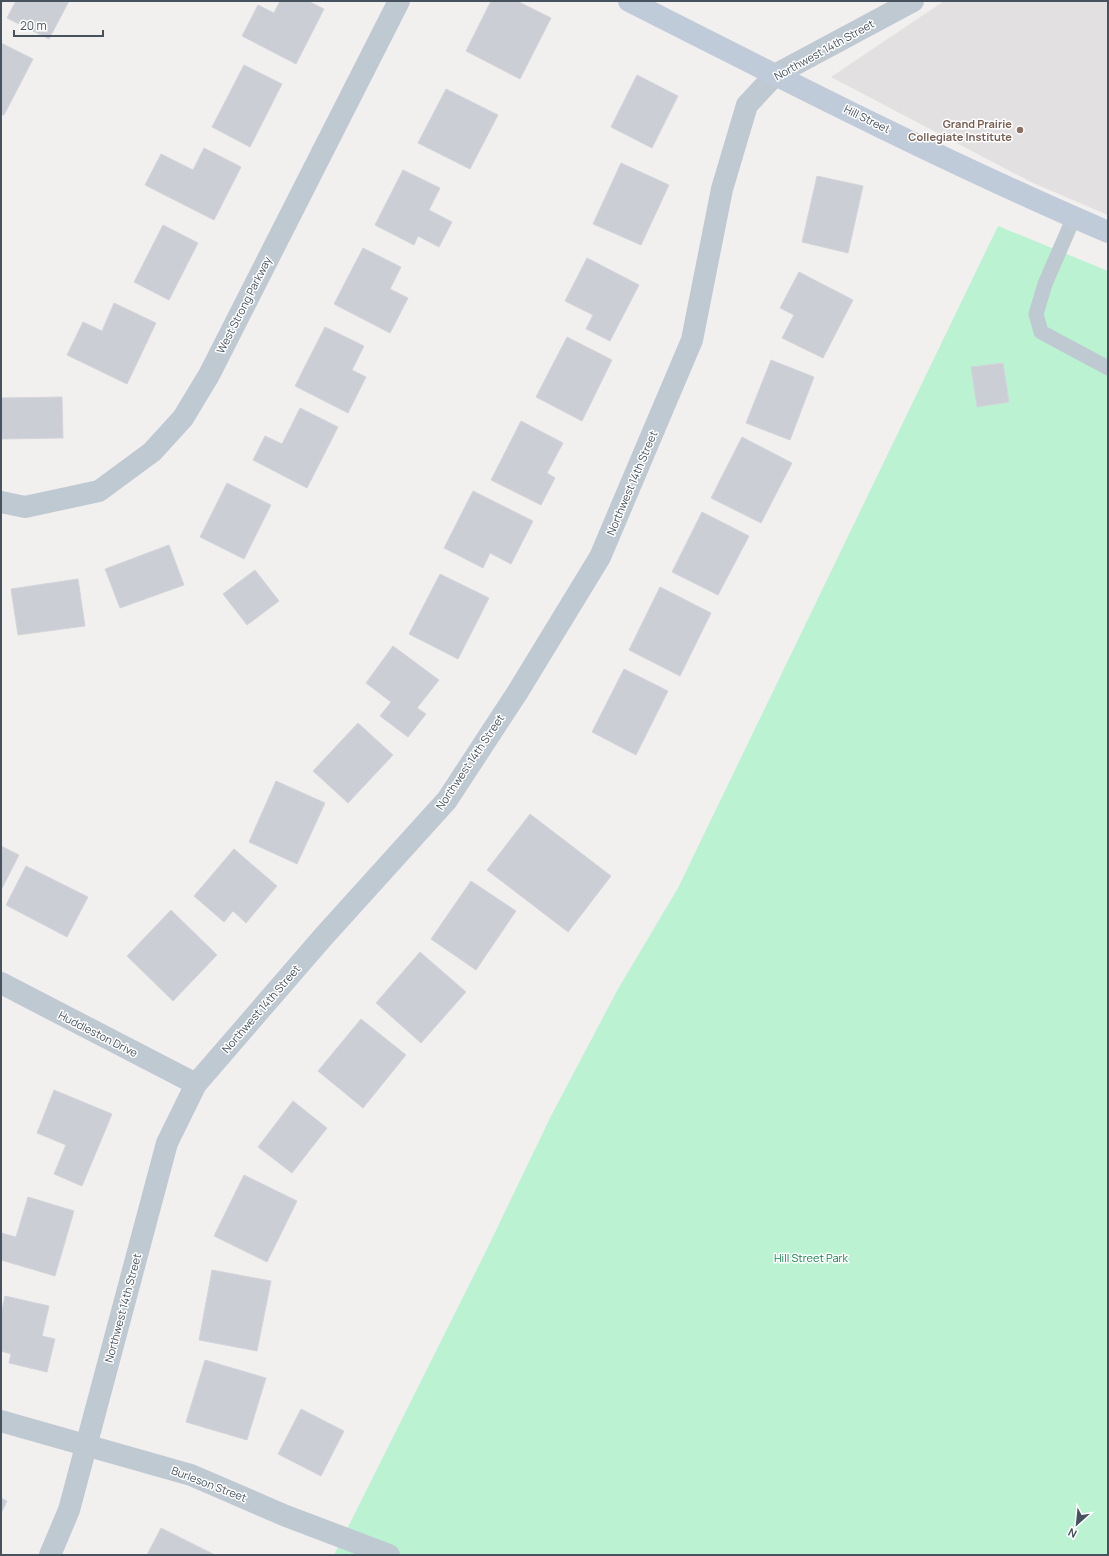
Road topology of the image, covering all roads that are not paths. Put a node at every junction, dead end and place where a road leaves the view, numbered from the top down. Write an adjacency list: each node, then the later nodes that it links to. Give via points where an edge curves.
1 (399, 1): 8 (street, West Strong Parkway, via 208,375 183,418 152,452 99,491 25,508)
2 (629, 1): 4 (street, Hill Street)
3 (913, 1): 4 (street, Northwest 14th Street)
4 (775, 75): 5 (street, Hill Street); 10 (street, Northwest 14th Street, via 747,105 722,189 692,340 600,557 517,693 447,800 324,936)
5 (1074, 217): 6 (street, Hill Street); 7 (lane, via 1045,284 1036,314 1041,332)
6 (1108, 232)
7 (1108, 368)
8 (1, 502)
9 (1, 983): 10 (street, Huddleston Drive)
10 (196, 1084): 12 (street, Northwest 14th Street, via 167,1143)
11 (1, 1421): 12 (street, Burleson Street)
12 (87, 1445): 13 (street, Northwest 14th Street, via 69,1510); 14 (street, Burleson Street, via 191,1475 286,1516)
13 (50, 1555)
14 (389, 1555)

